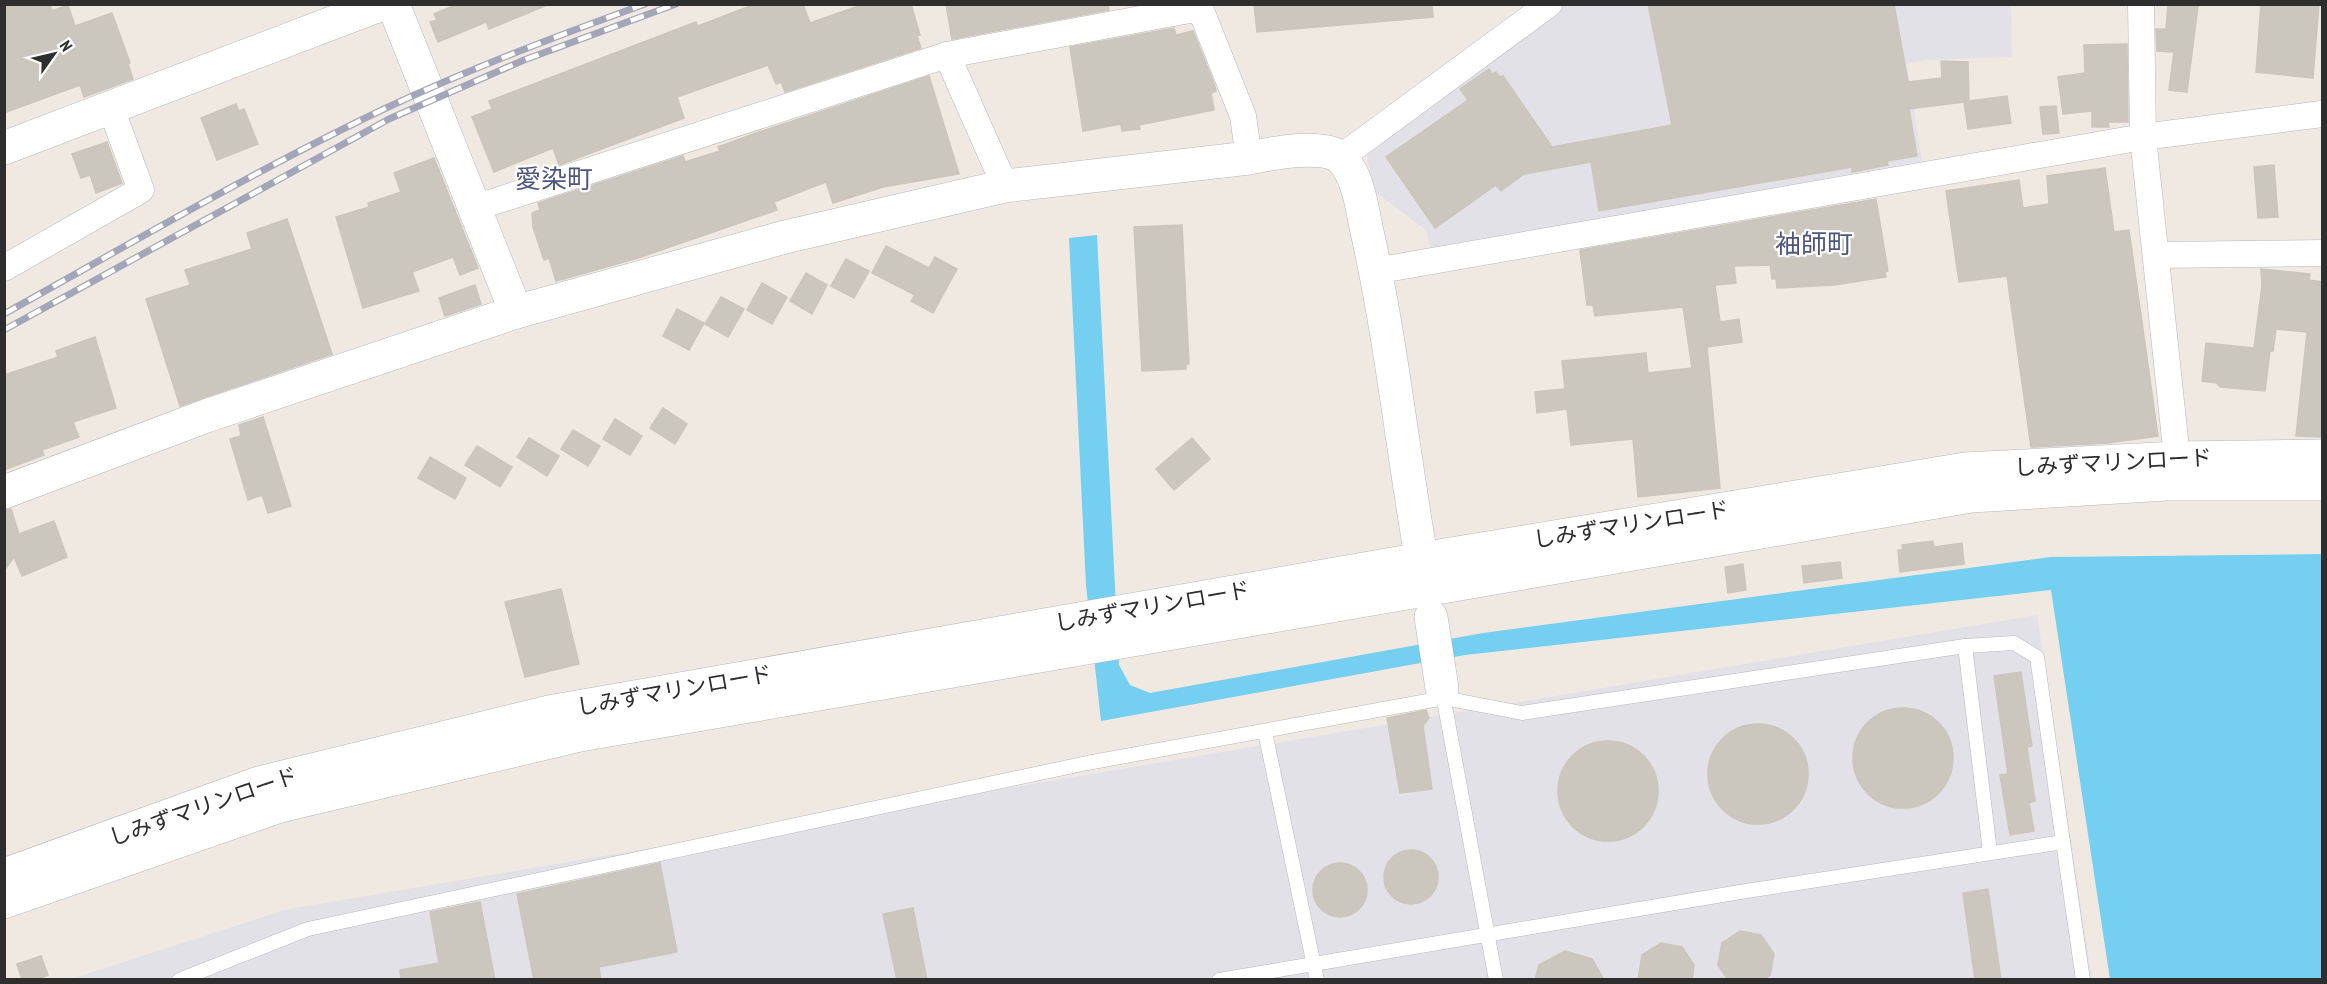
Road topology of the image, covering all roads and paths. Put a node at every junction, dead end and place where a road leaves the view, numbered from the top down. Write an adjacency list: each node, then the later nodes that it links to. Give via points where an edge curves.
1 (382, 4): 6 (street)
2 (393, 4): 13 (street)
3 (1549, 4): 10 (street)
4 (2141, 4): 8 (street)
5 (947, 55): 11 (street, via 1200,8 1243,116); 12 (street); 13 (street)
6 (111, 108): 9 (street); 16 (street, via 141,190)
7 (2322, 114): 8 (street)
8 (2143, 137): 15 (street); 17 (street)
9 (4, 148)
10 (1341, 157): 11 (street, via 1320,151 1283,151); 17 (street, via 1355,178)
11 (1249, 158): 12 (street)
12 (1005, 186): 18 (street, via 785,237)
13 (474, 208): 18 (street)
14 (2322, 253): 15 (street)
15 (2156, 255): 20 (street)
16 (4, 268)
17 (1376, 271): 23 (street)
18 (516, 312): 22 (street, via 206,416)
19 (2322, 456): 20 (street, しみずマリンロード)
20 (2177, 458): 23 (street, しみずマリンロード, via 1965,469)
21 (2322, 484): 24 (street, しみずマリンロード, via 2166,484 1971,496)
22 (4, 492)
23 (1421, 559): 24 (street); 25 (street, しみずマリンロード)
24 (1429, 603): 25 (street, しみずマリンロード); 28 (street)
25 (1136, 624): 26 (street, しみずマリンロード)
26 (1079, 634): 32 (street, しみずマリンロード, via 549,712 259,783); 33 (street, しみずマリンロード, via 569,737 280,806)
27 (1965, 646): 28 (lane, via 1522,713); 30 (lane, via 2014,643 2037,657); 31 (lane)
28 (1443, 693): 29 (lane); 34 (lane)
29 (1265, 732): 35 (lane); 36 (lane, via 1087,762 308,929)
30 (2063, 842): 31 (lane); 40 (lane)
31 (1990, 852): 34 (lane)
32 (4, 875)
33 (4, 902)
34 (1489, 935): 35 (lane); 39 (lane)
35 (1314, 965): 37 (lane); 38 (lane)
36 (179, 980)
37 (1220, 980)
38 (1317, 980)
39 (1496, 980)
40 (2083, 980)

